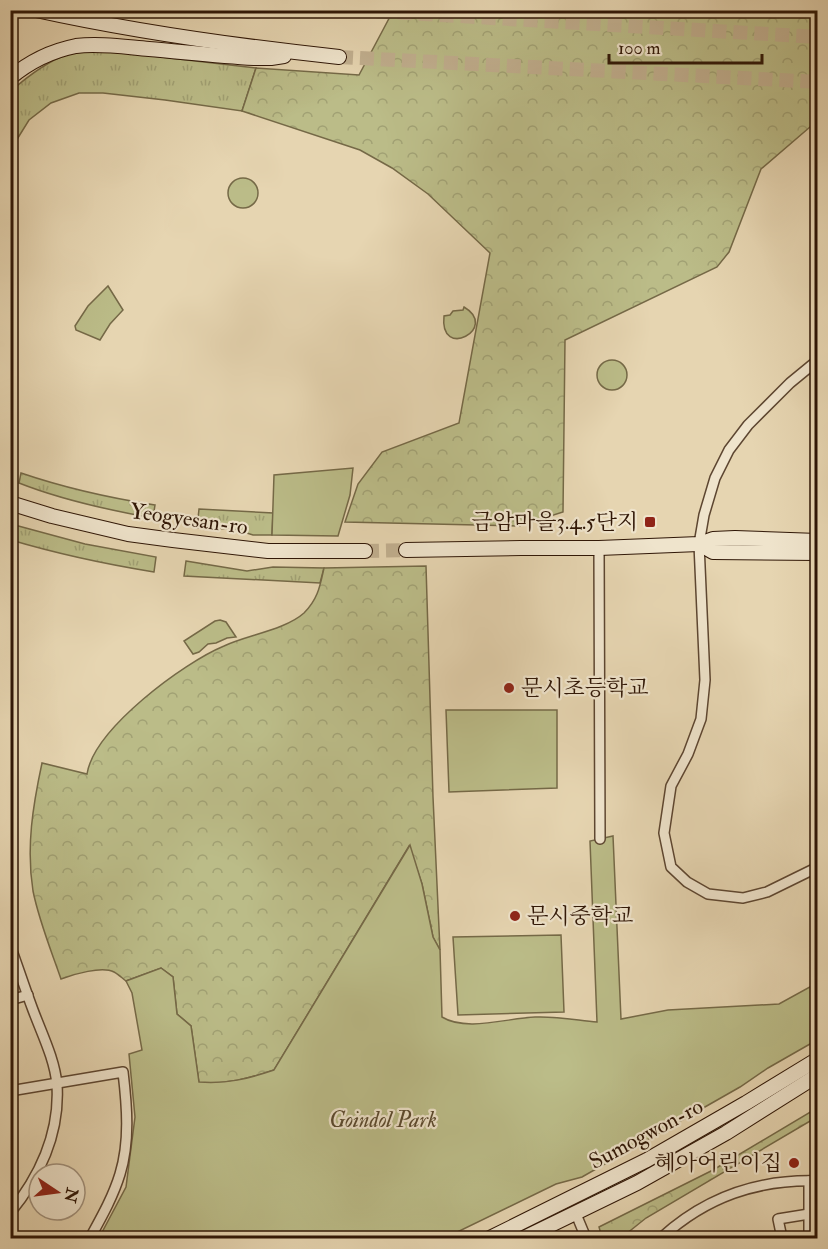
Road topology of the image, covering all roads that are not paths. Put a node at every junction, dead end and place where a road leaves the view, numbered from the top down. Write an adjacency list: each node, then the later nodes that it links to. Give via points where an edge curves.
1 (36, 10): 2 (street)
2 (300, 53): 3 (street); 4 (street, via 254,58 75,46 52,52)
3 (339, 57)
4 (10, 78)
5 (818, 360): 8 (street, via 769,403 729,450 715,478)
6 (10, 503): 11 (street, Yeogyesan-ro, via 128,534 268,551)
7 (818, 541): 8 (street, via 735,538)
8 (699, 544): 9 (street); 12 (street, via 713,552); 14 (street, via 705,680 701,719 671,786 667,806 664,833 671,867 708,894 743,898 767,892)
9 (599, 548): 10 (street); 13 (street)
10 (406, 550)
11 (365, 551)
12 (818, 553)
13 (600, 839)
14 (818, 867)
15 (10, 945): 16 (street)
16 (28, 995): 17 (street); 20 (street)
17 (10, 1000)
18 (818, 1059): 27 (street, Sumogwon-ro, via 647,1160)
19 (818, 1075): 24 (street, Sumogwon-ro, via 684,1157)
20 (57, 1084): 21 (street); 23 (street, via 49,1149 33,1182); 26 (street, via 123,1072 127,1122 120,1173)
21 (10, 1091)
22 (813, 1181): 25 (street); 30 (street, via 778,1182 740,1191 699,1209)
23 (10, 1213)
24 (576, 1214): 28 (street, Sumogwon-ro); 29 (street)
25 (809, 1214): 31 (street, via 778,1220); 32 (street)
26 (90, 1239)
27 (490, 1239)
28 (524, 1239)
29 (586, 1239)
30 (661, 1239)
31 (782, 1239)
32 (809, 1239)

